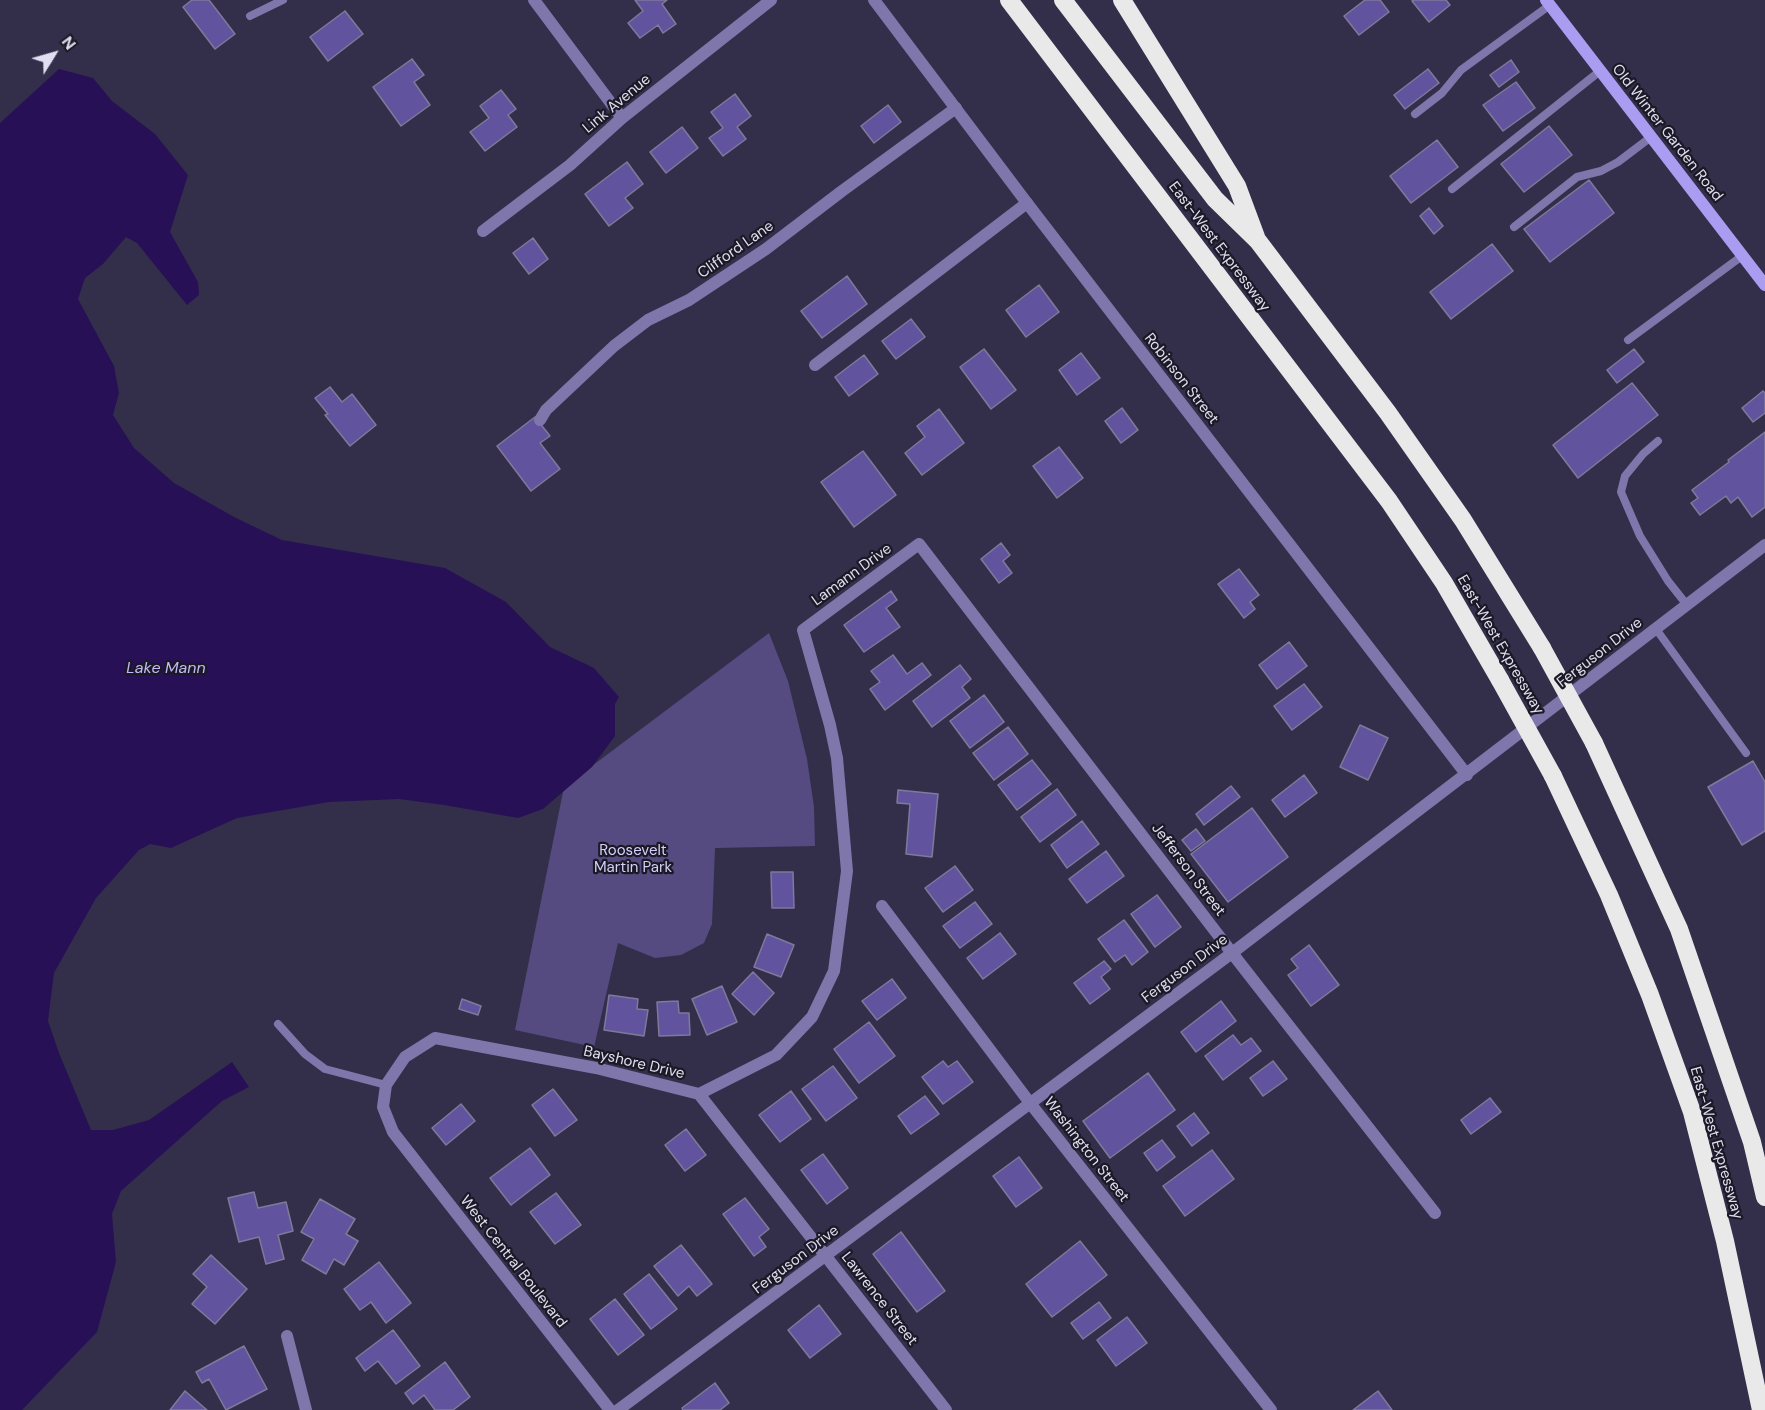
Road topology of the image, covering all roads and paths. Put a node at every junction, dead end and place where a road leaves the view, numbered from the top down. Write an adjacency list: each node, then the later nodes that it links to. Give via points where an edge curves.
1 (283, 0): 9 (lane)
2 (534, 0): 13 (street)
3 (771, 0): 13 (street, Link Avenue)
4 (874, 0): 11 (street, Robinson Street)
5 (1009, 0): 48 (highway, East-West Expressway, bridge, via 1389,501 1444,583 1553,776 1609,895 1692,1112 1725,1241)
6 (1064, 0): 19 (highway, East-West Expressway, via 1215,199)
7 (1122, 0): 19 (highway, via 1237,186)
8 (1548, 2): 10 (main road, Old Winter Garden Road); 12 (lane, via 1461,70 1442,93)
9 (250, 16)
10 (1600, 71): 14 (main road, Old Winter Garden Road); 15 (lane)
11 (956, 108): 16 (street, Robinson Street); 24 (street, Clifford Lane, via 766,249 689,300 648,320 614,346)
12 (1415, 114)
13 (622, 118): 18 (street, Link Avenue, via 570,165)
14 (1651, 137): 17 (lane, via 1618,162 1577,177); 20 (main road, Old Winter Garden Road)
15 (1452, 189)
16 (1027, 203): 23 (street); 32 (street, Robinson Street)
17 (1514, 226)
18 (483, 231)
19 (1258, 241): 39 (highway, East-West Expressway, bridge, via 1463,520 1542,648 1594,743 1679,929 1752,1142)
20 (1742, 256): 21 (main road, Old Winter Garden Road); 22 (lane)
21 (1765, 285)
22 (1628, 340)
23 (815, 365)
24 (540, 420)
25 (1658, 441): 28 (lane, via 1624,476 1621,492 1640,536)
26 (919, 544): 30 (street, Lamann Drive); 34 (street, Jefferson Street)
27 (1765, 545): 28 (street, Ferguson Drive)
28 (1687, 605): 29 (street, Ferguson Drive)
29 (1656, 629): 31 (lane); 32 (street, Ferguson Drive)
30 (803, 630): 37 (street, Bayshore Drive, via 837,758 847,871 834,971 812,1017 776,1055)
31 (1746, 753)
32 (1467, 775): 34 (street, Ferguson Drive)
33 (882, 906): 38 (street, Washington Street)
34 (1233, 953): 38 (street, Ferguson Drive); 40 (street, Jefferson Street)
35 (278, 1024): 36 (lane, via 304,1054 326,1069)
36 (386, 1085): 37 (street, Bayshore Drive, via 405,1057 435,1038 596,1068); 44 (street, West Central Boulevard, via 383,1107 393,1132)
37 (699, 1094): 41 (street, Lawrence Street)
38 (1030, 1103): 41 (street, Ferguson Drive); 47 (street, Washington Street)
39 (1765, 1197)
40 (1435, 1212)
41 (827, 1256): 45 (street, Ferguson Drive); 46 (street, Lawrence Street)
42 (287, 1336): 43 (street)
43 (306, 1410)
44 (610, 1410)
45 (618, 1410)
46 (946, 1410)
47 (1271, 1410)
48 (1761, 1410)

